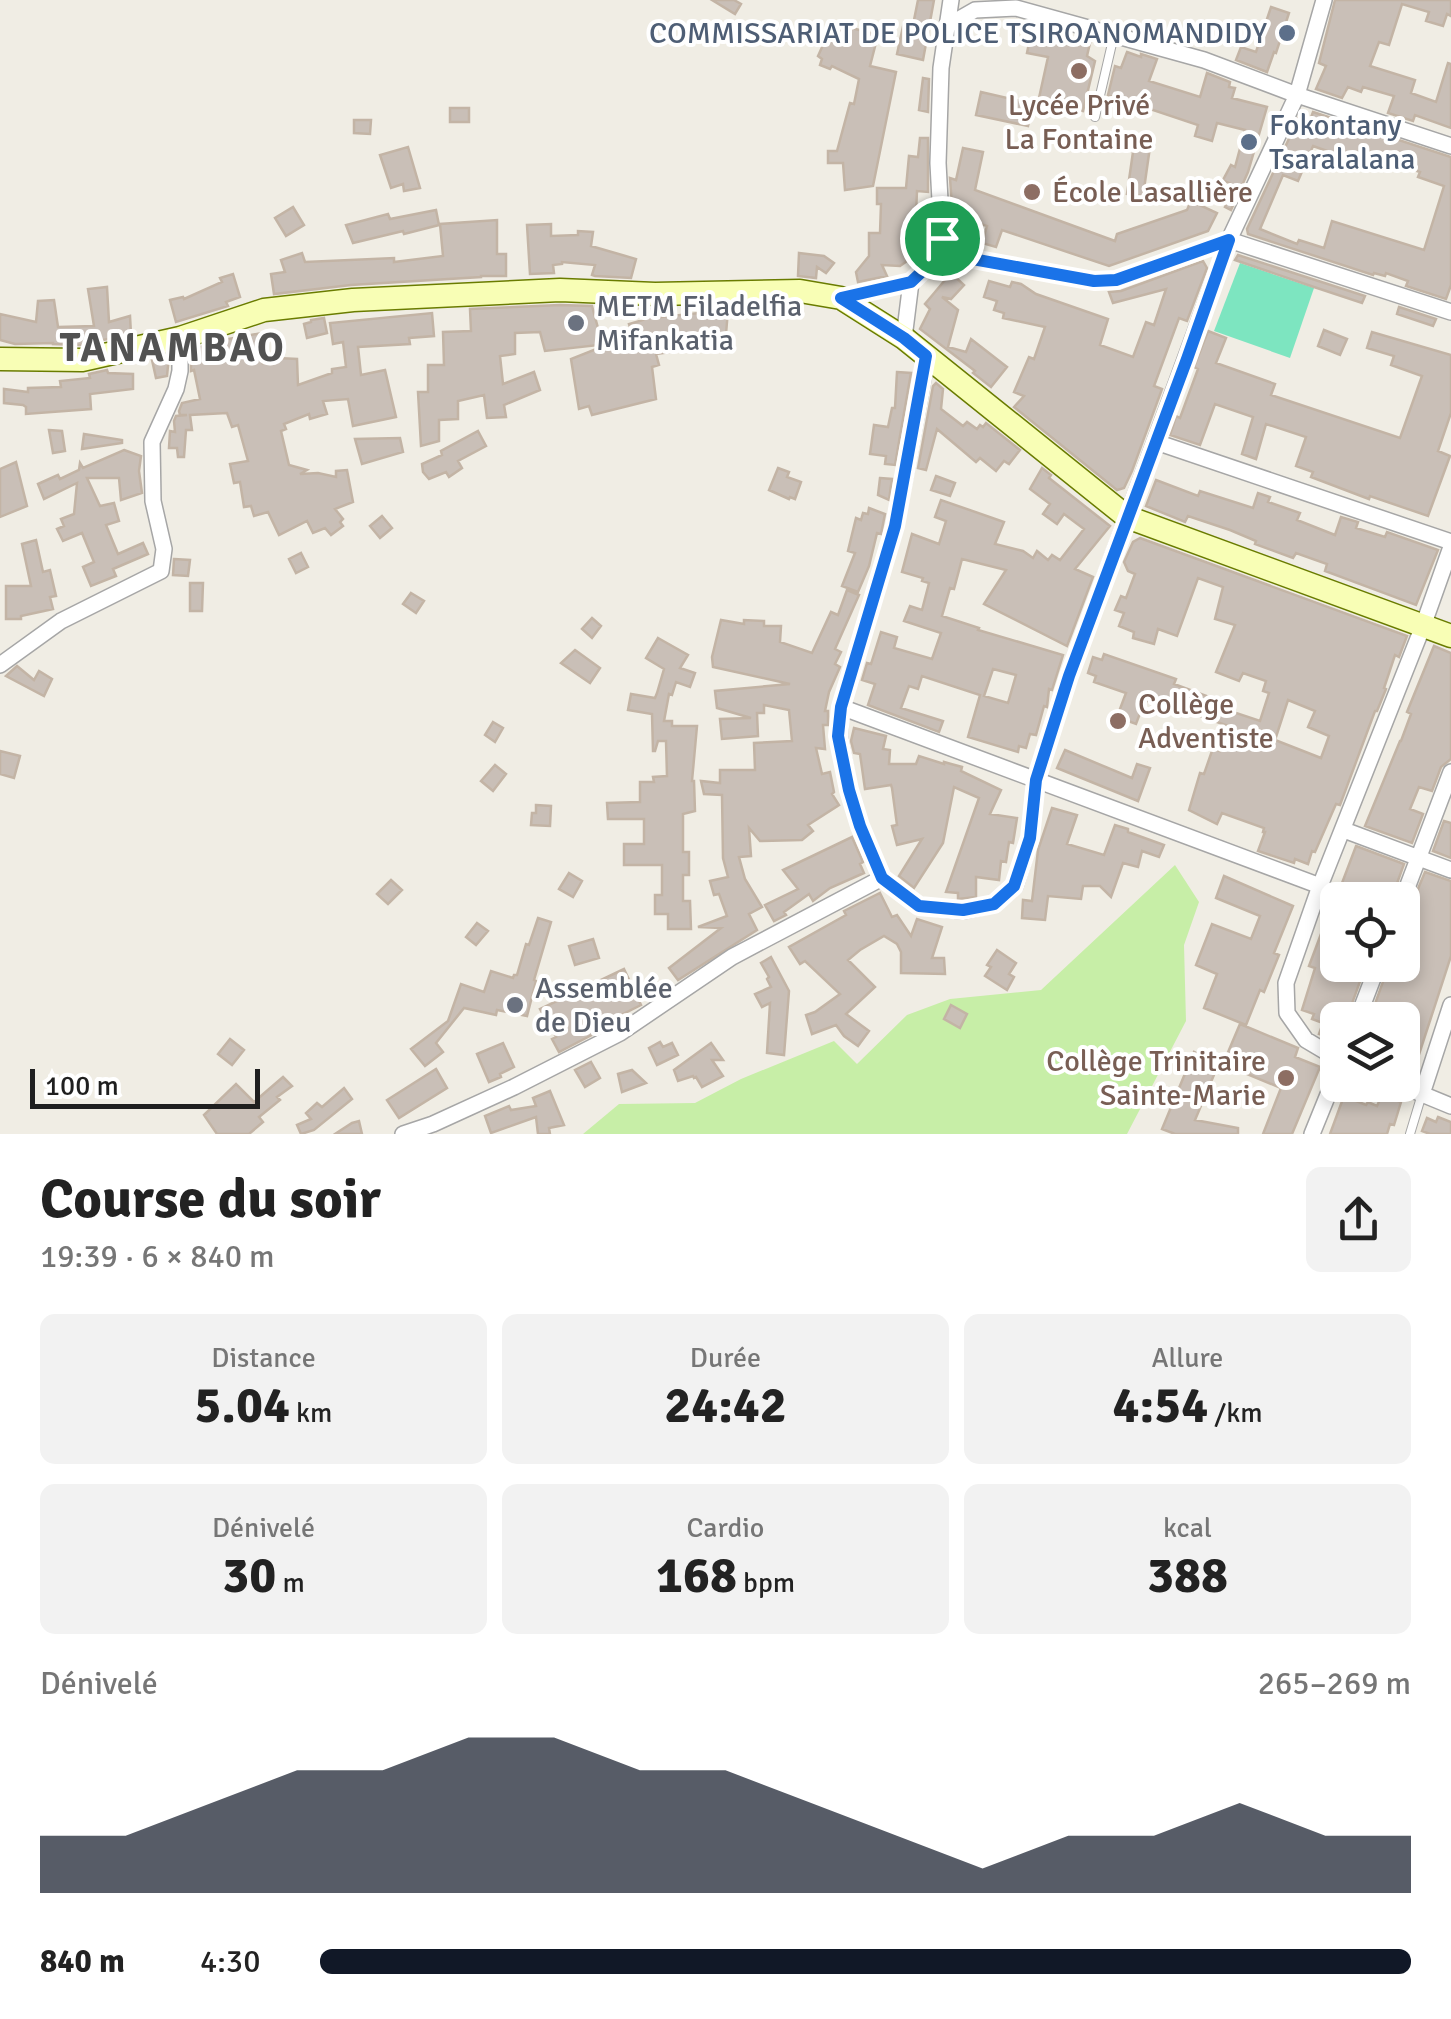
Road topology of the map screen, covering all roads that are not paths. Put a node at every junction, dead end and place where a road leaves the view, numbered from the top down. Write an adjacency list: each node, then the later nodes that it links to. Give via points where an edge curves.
1 (951, 0): 3 (street)
2 (1324, 0): 5 (street)
3 (948, 26): 4 (street, via 975,10 1016,8); 8 (street, via 938,144)
4 (1114, 35): 5 (street); 6 (lane)
5 (1298, 95): 7 (street); 9 (street)
6 (1095, 117)
7 (1451, 146)
8 (942, 238): 10 (street, via 956,247); 11 (street, via 930,251)
9 (1229, 240): 10 (street, via 1116,280); 14 (street); 19 (street)
10 (956, 256): 11 (street, via 942,264)
11 (934, 260): 12 (street)
12 (911, 282): 13 (street); 16 (street)
13 (841, 298): 15 (main road, via 800,291 560,290 353,300 264,310); 16 (main road)
14 (1451, 312)
15 (180, 338): 18 (main road, via 82,360); 24 (street, via 176,388 152,442 161,570 61,620)
16 (904, 338): 17 (main road)
17 (926, 356): 20 (main road); 25 (street, via 895,526)
18 (0, 359)
19 (1156, 442): 20 (street); 21 (street)
20 (1127, 518): 22 (main road); 27 (street)
21 (1451, 544): 22 (street)
22 (1423, 626): 23 (main road); 28 (street)
23 (1451, 636)
24 (0, 664)
25 (841, 707): 27 (street); 31 (street, via 838,736 849,790)
26 (1451, 772): 29 (street)
27 (1036, 780): 31 (street, via 1030,838 1014,886 994,904 963,910 919,906); 34 (street)
28 (1344, 830): 29 (street); 32 (street)
29 (1418, 858): 30 (street); 33 (street)
30 (1451, 870)
31 (882, 878): 40 (street, via 732,956 620,1033 514,1088)
32 (1322, 882)
33 (1409, 882)
34 (1320, 886): 36 (street, via 1286,983 1287,1012)
35 (1451, 1005): 37 (street)
36 (1320, 1048)
37 (1422, 1094): 39 (street); 42 (lane)
38 (1325, 1102): 41 (street)
39 (1451, 1106)
40 (403, 1134)
41 (1312, 1134)
42 (1410, 1134)

